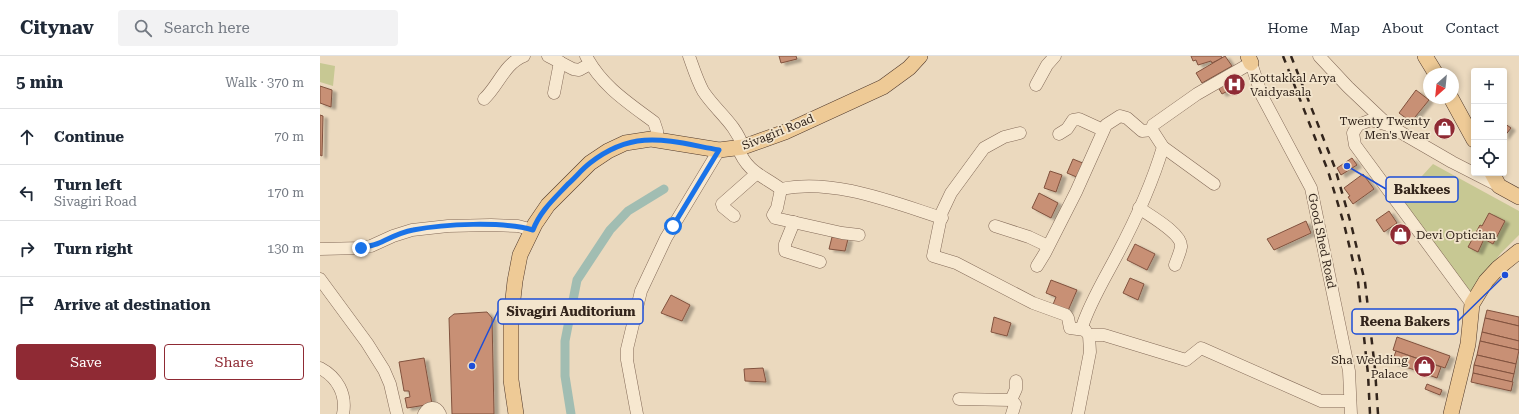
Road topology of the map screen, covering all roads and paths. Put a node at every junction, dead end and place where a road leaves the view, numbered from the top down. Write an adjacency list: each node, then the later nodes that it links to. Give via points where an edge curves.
1 (524, 56): 14 (street, via 509,65)
2 (548, 56): 10 (street)
3 (689, 56): 24 (street, via 703,90 735,128 740,138)
4 (920, 56): 24 (main road, Sivagiri Road, via 909,68 883,87 784,132)
5 (1055, 56): 12 (street)
6 (1319, 56): 16 (street)
7 (1425, 56): 11 (main road)
8 (1249, 59): 18 (street, via 1153,125); 52 (street, Good Shed Road, via 1262,96 1311,188 1349,371)
9 (588, 60): 10 (street, via 579,70); 22 (street, via 611,90 654,122)
10 (560, 62): 13 (street)
11 (1432, 68)
12 (1036, 85)
13 (554, 93)
14 (484, 99)
15 (1454, 104): 21 (main road)
16 (1388, 125): 29 (street); 46 (street, via 1371,120 1358,125 1353,133 1355,145)
17 (1103, 130): 18 (street, via 1120,116 1127,118 1142,131); 20 (street, via 1079,119 1073,120); 39 (street)
18 (1152, 130): 23 (street)
19 (1020, 133): 34 (street, via 1004,137 984,148 951,193)
20 (1060, 134)
21 (1471, 135)
22 (657, 139): 25 (main road, Sivagiri Road); 37 (main road, Sivagiri Road, via 625,143 590,163 548,205)
23 (1162, 147): 28 (street); 32 (street, via 1157,166)
24 (740, 148): 25 (main road, Sivagiri Road); 26 (street, via 742,158)
25 (719, 150): 58 (street, via 666,238 641,291 627,349)
26 (756, 174): 30 (street); 33 (street, via 722,204)
27 (1494, 176): 29 (main road)
28 (1214, 184)
29 (1499, 186): 31 (main road)
30 (781, 189): 34 (street, via 794,186 824,187 886,200); 35 (street, via 774,217)
31 (1519, 197)
32 (1139, 208): 43 (street, via 1181,241); 47 (street, via 1086,313 1082,327)
33 (734, 216)
34 (942, 218): 47 (street, via 933,256 956,263 1033,303 1066,315 1070,328)
35 (794, 222): 38 (street); 42 (street, via 784,251)
36 (995, 226): 39 (street)
37 (533, 230): 40 (street, via 518,226 448,226 412,230 361,248); 57 (main road, Sivagiri Road, via 520,255 511,316 511,380)
38 (859, 235)
39 (1048, 246): 44 (street)
40 (320, 249)
41 (1519, 251): 46 (main road, via 1486,280)
42 (820, 262)
43 (1175, 264)
44 (1037, 266)
45 (320, 279): 54 (street, via 368,343 384,370)
46 (1472, 304): 62 (main road, via 1468,344)
47 (1087, 332): 52 (street, via 1186,360 1201,348 1321,401); 60 (street, via 1090,352)
48 (320, 368): 53 (street, via 334,378 339,386 344,401)
49 (1016, 381): 51 (street, via 1016,389)
50 (959, 399): 51 (street)
51 (1011, 400): 59 (street, via 1015,404)
52 (1350, 401): 61 (street, Good Shed Road)
53 (343, 414)
54 (397, 414)
55 (424, 414): 56 (street, via 431,408)
56 (440, 414)
57 (516, 414)
58 (637, 414)
59 (1012, 414)
60 (1078, 414)
61 (1351, 414)
62 (1451, 414)

